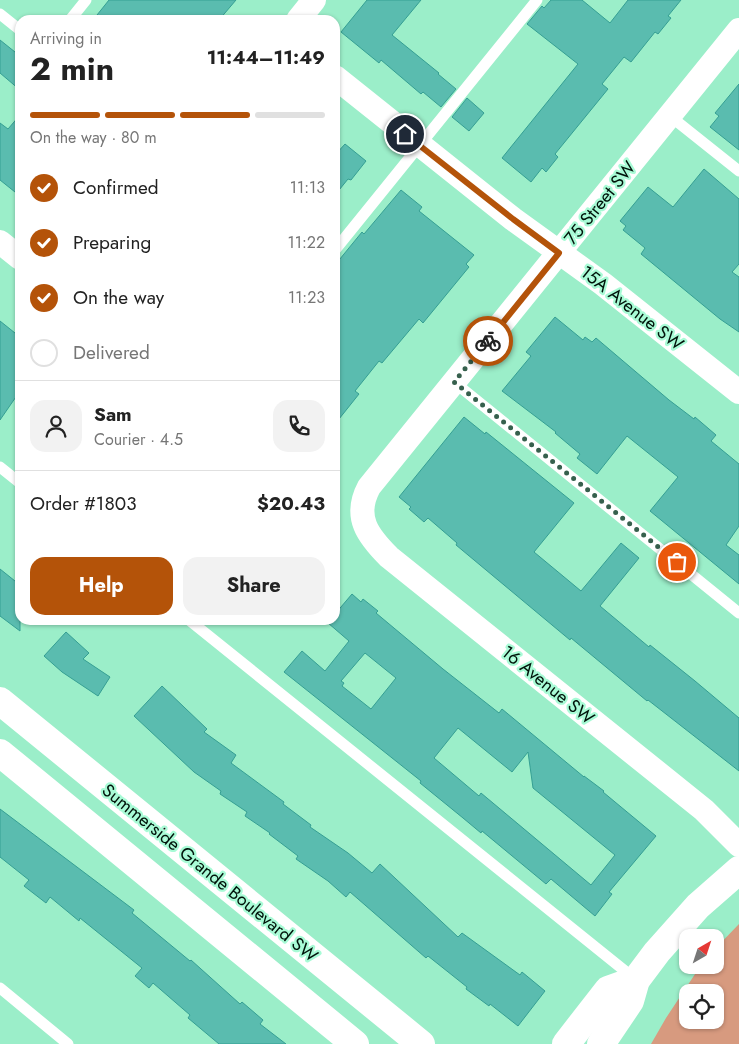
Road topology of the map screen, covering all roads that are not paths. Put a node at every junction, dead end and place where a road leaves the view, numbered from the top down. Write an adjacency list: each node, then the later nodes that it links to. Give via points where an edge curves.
1 (86, 0): 5 (lane)
2 (314, 0): 6 (street)
3 (537, 0): 11 (lane)
4 (0, 14): 7 (lane)
5 (74, 15)
6 (302, 15)
7 (15, 26)
8 (739, 30): 10 (street, 75 Street SW)
9 (340, 81): 11 (street, 15A Avenue SW)
10 (670, 116): 12 (lane); 15 (street, 75 Street SW)
11 (419, 145): 14 (lane); 15 (street, 15A Avenue SW)
12 (739, 171)
13 (0, 242): 16 (street)
14 (340, 244)
15 (559, 253): 17 (street, 75 Street SW); 18 (street, 15A Avenue SW)
16 (15, 254)
17 (454, 382): 21 (street, 75 Street SW, via 369,488 362,499); 22 (lane)
18 (739, 392)
19 (0, 467): 20 (lane)
20 (15, 479)
21 (363, 521): 26 (street, 16 Avenue SW, via 374,542 389,557 704,810)
22 (739, 613)
23 (195, 625): 28 (lane)
24 (0, 701): 32 (street, Summerside Grande Boulevard SW)
25 (0, 752): 31 (street)
26 (739, 845)
27 (739, 870): 28 (street, via 698,906)
28 (636, 980): 33 (street, via 608,990); 34 (street, via 630,1002)
29 (0, 988): 30 (lane)
30 (68, 1044)
31 (355, 1044)
32 (421, 1044)
33 (566, 1044)
34 (601, 1044)

